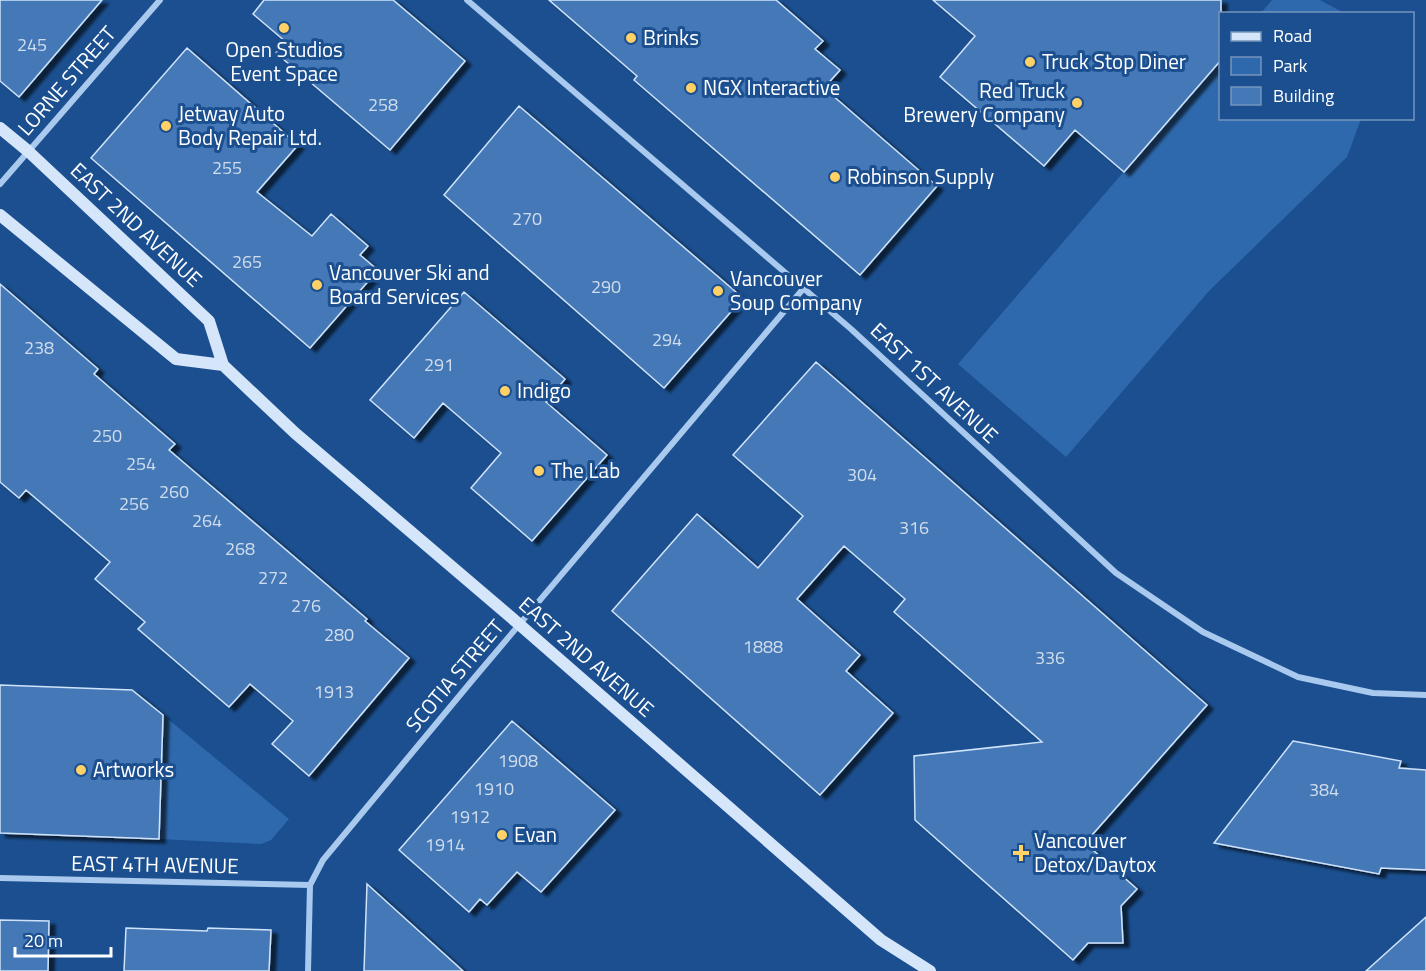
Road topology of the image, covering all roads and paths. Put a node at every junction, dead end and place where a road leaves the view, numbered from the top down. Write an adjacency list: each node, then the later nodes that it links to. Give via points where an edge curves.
1 (160, 0): 4 (street, LORNE STREET)
2 (467, 0): 7 (street, EAST 1ST AVENUE)
3 (0, 128): 4 (main road, EAST 2ND AVENUE)
4 (28, 151): 5 (street, LORNE STREET); 8 (main road, EAST 2ND AVENUE, via 210,321)
5 (0, 184)
6 (0, 215): 8 (main road, via 176,359)
7 (803, 289): 9 (street, SCOTIA STREET); 10 (street, EAST 1ST AVENUE, via 1116,573 1203,632 1298,676 1373,693)
8 (223, 365): 9 (main road, EAST 2ND AVENUE, via 295,433)
9 (520, 625): 12 (street, SCOTIA STREET, via 322,860); 14 (main road, EAST 2ND AVENUE, via 881,940)
10 (1426, 695)
11 (0, 878): 12 (street, EAST 4TH AVENUE)
12 (310, 885): 13 (street, SCOTIA STREET)
13 (308, 971)
14 (930, 971)

